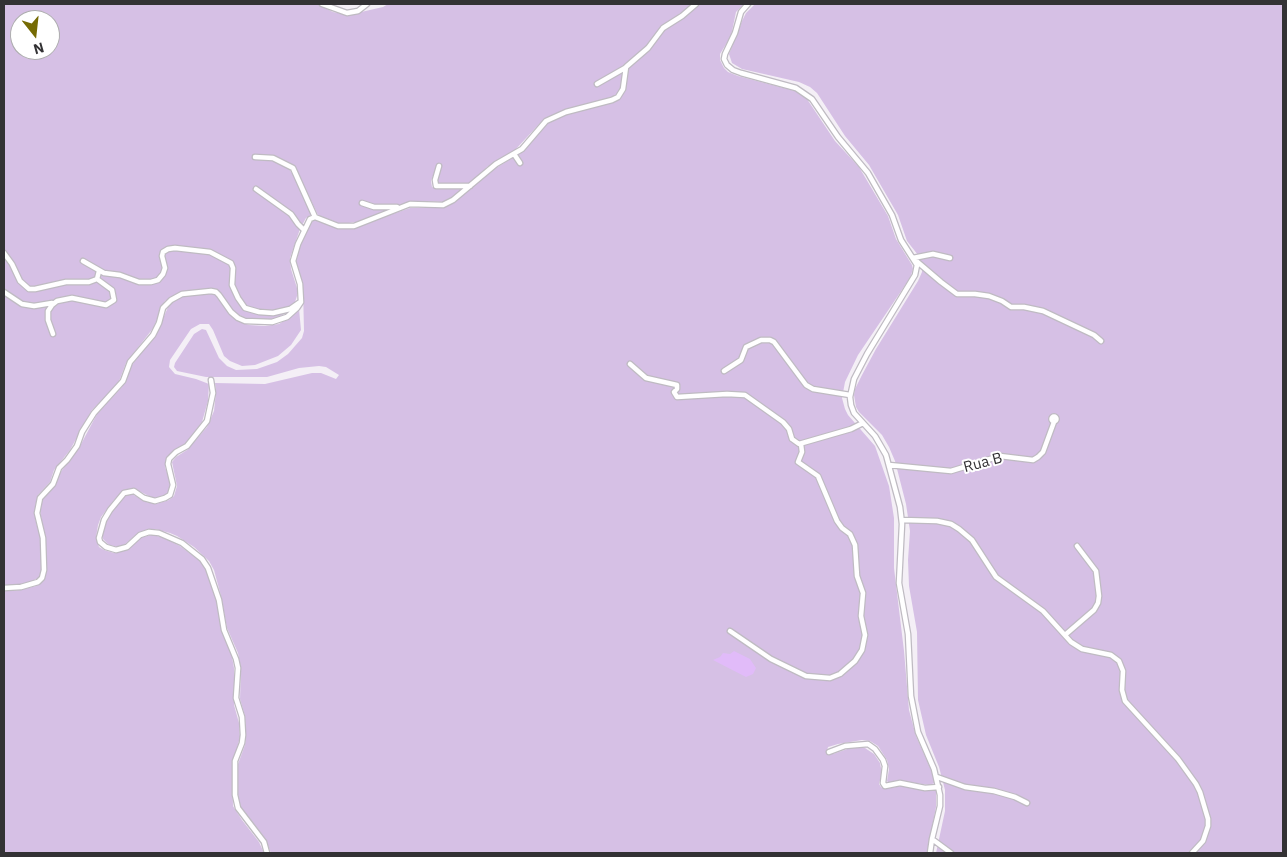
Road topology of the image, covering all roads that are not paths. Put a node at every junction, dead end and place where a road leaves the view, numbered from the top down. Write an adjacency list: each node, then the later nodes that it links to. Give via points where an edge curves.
1 (322, 4): 2 (street, via 348,13)
2 (367, 4)
3 (696, 4): 5 (street, via 663,28 648,48)
4 (748, 4): 18 (street, via 741,12 725,54 726,63 740,73 796,88 812,99 868,173)
5 (625, 67): 6 (street); 7 (street, via 623,90 618,97 552,117)
6 (597, 84)
7 (514, 154): 9 (street); 11 (street)
8 (255, 157): 15 (street, via 273,158 291,166)
9 (520, 163)
10 (439, 166): 11 (street, via 434,180 436,186)
11 (470, 186): 14 (street, via 448,203)
12 (256, 189): 16 (street, via 292,214)
13 (362, 203): 14 (street, via 374,207)
14 (401, 207): 15 (street, via 346,227)
15 (316, 216): 16 (street, via 310,219)
16 (304, 230): 24 (street, via 293,261)
17 (4, 253): 22 (street, via 20,281 29,289)
18 (913, 258): 19 (street, via 934,254); 27 (street, via 957,294 989,296 1012,307 1038,309); 31 (street, via 915,275 867,354)
19 (950, 258)
20 (83, 261): 21 (street)
21 (99, 271): 22 (street); 24 (street, via 151,282 163,274 165,250 210,252 231,263 232,285 245,308 273,313)
22 (97, 279): 25 (street, via 112,290 115,298 112,303 103,305 72,298)
23 (4, 292): 25 (street, via 22,304)
24 (301, 302): 38 (street, via 287,317 264,323 238,318 219,295 211,291 176,296 163,308 157,329 130,362 124,381 94,413 77,446 59,468 53,484 40,498 37,513 43,538 42,578 21,587)
25 (54, 303): 26 (street, via 47,317)
26 (53, 334)
27 (1101, 341)
28 (630, 364): 34 (street, via 646,378 677,385 676,398 745,395 784,422 792,439)
29 (724, 371): 31 (street, via 741,360 745,348 767,339 774,342 809,387)
30 (211, 380): 46 (street, via 213,390 207,421 187,446 169,459 174,485 170,495 155,501 134,491 124,493 104,520 99,538 106,547 116,550 127,547 140,535 159,533 182,543 208,568 219,600 224,630 237,664 236,698 243,736 235,761 234,795 238,808 264,842)
31 (850, 395): 33 (street, via 852,410)
32 (1054, 422): 35 (street, Rua B, via 1043,452 1033,460 1000,456 951,471)
33 (863, 423): 34 (street, via 851,430); 35 (street, via 878,441)
34 (801, 444): 39 (street, via 798,462 818,476 837,521 850,534 855,545 857,576 863,593 861,616 865,635 862,650 840,674 830,678 806,676 771,659)
35 (889, 465): 36 (street)
36 (902, 520): 40 (street, via 937,521 960,529 972,540 996,577 1043,611); 42 (street, via 899,583 908,634 911,696 918,732)
37 (1077, 546): 40 (street, via 1096,570 1100,596 1094,610)
38 (4, 588)
39 (730, 632)
40 (1065, 635): 49 (street, via 1082,649 1117,659 1123,671 1125,701 1178,759 1196,784 1208,826 1203,841)
41 (829, 752): 43 (street, via 868,744 884,760 884,786 900,783 930,789)
42 (937, 777): 43 (street); 44 (street)
43 (939, 787): 45 (street, via 940,806)
44 (1027, 803)
45 (932, 838): 47 (street); 48 (street)
46 (268, 853)
47 (930, 853)
48 (951, 853)
49 (1192, 853)

